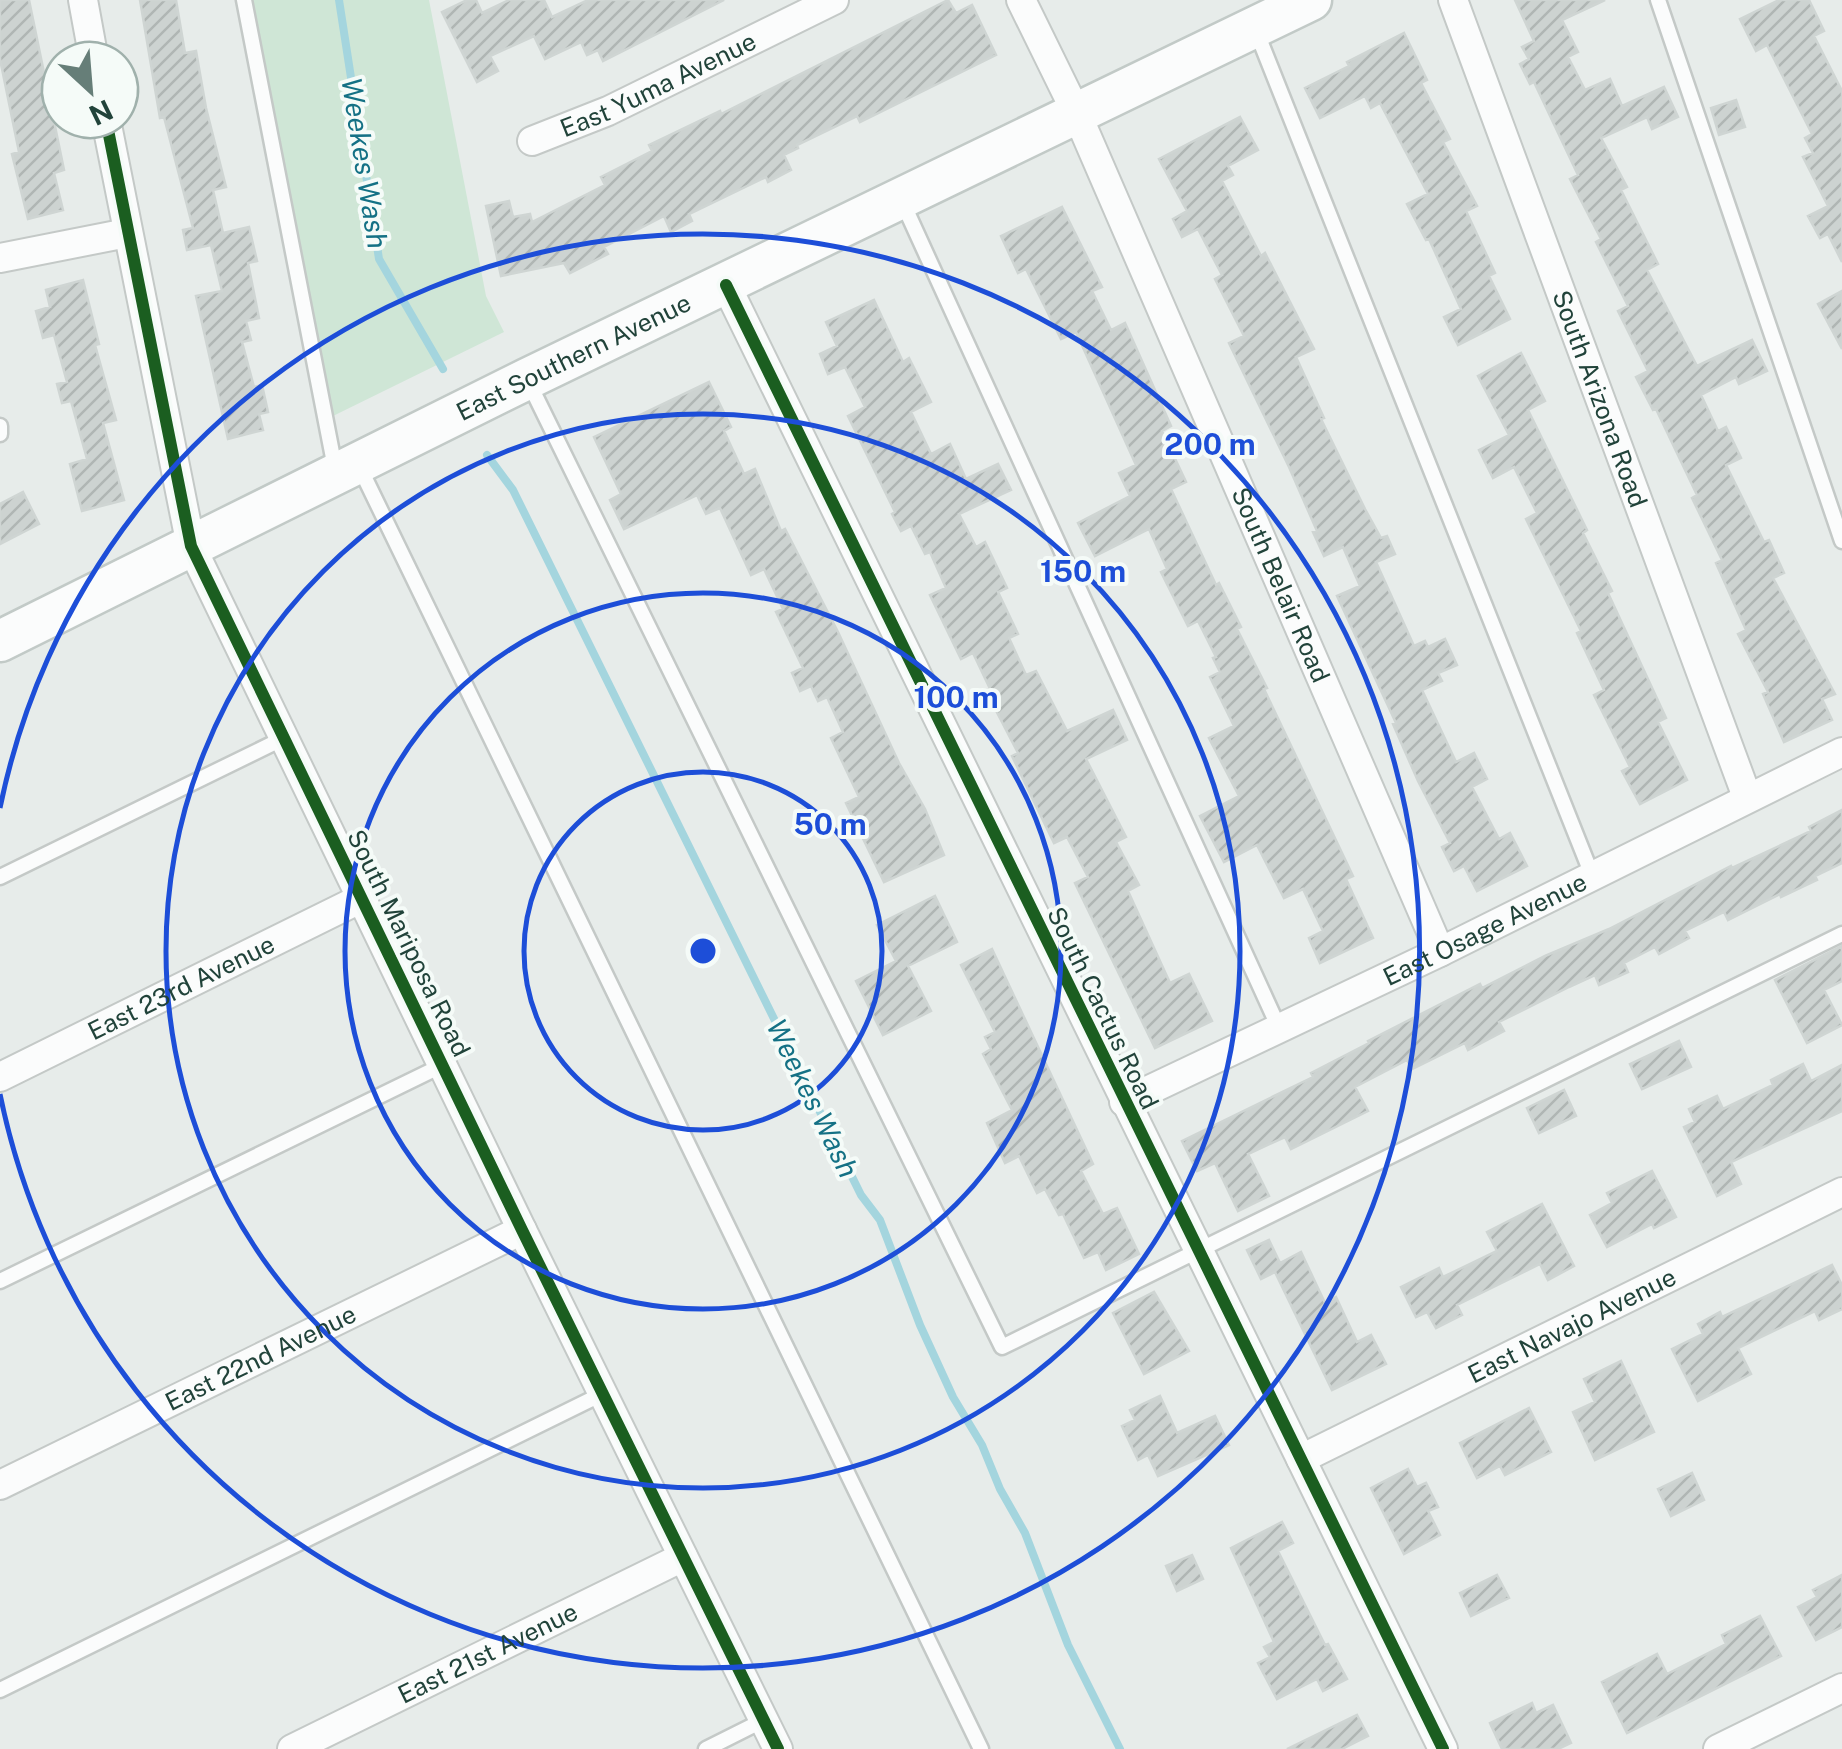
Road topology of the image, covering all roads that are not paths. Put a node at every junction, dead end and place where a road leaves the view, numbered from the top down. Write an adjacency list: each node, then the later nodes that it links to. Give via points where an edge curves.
1 (83, 0): 9 (street)
2 (244, 0): 20 (lane)
3 (834, 0): 12 (street, East Yuma Avenue)
4 (1021, 0): 10 (street, South Belair Road)
5 (1311, 0): 8 (main road, East Southern Avenue)
6 (1453, 0): 26 (street, South Arizona Road)
7 (1658, 0): 21 (lane)
8 (1255, 28): 10 (main road, East Southern Avenue); 27 (lane)
9 (90, 40)
10 (1078, 114): 13 (main road, East Southern Avenue); 31 (street, South Belair Road)
11 (110, 140): 14 (street, South Mariposa Road)
12 (532, 142)
13 (902, 200): 16 (main road, East Southern Avenue); 32 (lane)
14 (128, 232): 15 (street); 22 (street, South Mariposa Road)
15 (0, 258)
16 (726, 285): 17 (main road, East Southern Avenue); 35 (street, South Cactus Road)
17 (509, 388): 20 (main road, East Southern Avenue); 38 (lane, via 1002,1346)
18 (0, 426): 19 (lane)
19 (0, 434)
20 (347, 468): 22 (main road, East Southern Avenue); 50 (lane)
21 (1842, 541)
22 (191, 546): 23 (main road, East Southern Avenue); 24 (street, South Mariposa Road)
23 (0, 641)
24 (284, 738): 28 (lane); 29 (street, South Mariposa Road)
25 (1842, 752): 26 (street, East Osage Avenue)
26 (1747, 797): 27 (street, East Osage Avenue)
27 (1592, 875): 31 (street, East Osage Avenue)
28 (0, 877)
29 (362, 898): 33 (street, South Mariposa Road); 34 (street, East 23rd Avenue)
30 (1842, 934): 38 (lane)
31 (1440, 952): 32 (street, East Osage Avenue)
32 (1279, 1028): 35 (street, East Osage Avenue)
33 (443, 1066): 37 (street, South Mariposa Road); 39 (lane)
34 (0, 1076)
35 (1124, 1102): 38 (street, South Cactus Road)
36 (1842, 1192): 41 (street, East Navajo Avenue)
37 (522, 1230): 40 (street, South Mariposa Road); 42 (street, East 22nd Avenue)
38 (1198, 1250): 41 (street, South Cactus Road)
39 (0, 1281)
40 (602, 1394): 43 (street, South Mariposa Road); 45 (lane)
41 (1301, 1459): 51 (street, South Cactus Road)
42 (0, 1485)
43 (683, 1557): 46 (street, South Mariposa Road); 47 (street, East 21st Avenue)
44 (1842, 1688): 52 (street)
45 (0, 1690)
46 (764, 1720): 48 (lane); 49 (street, South Mariposa Road)
47 (292, 1749)
48 (706, 1749)
49 (778, 1749)
50 (981, 1749)
51 (1444, 1749)
52 (1718, 1749)

